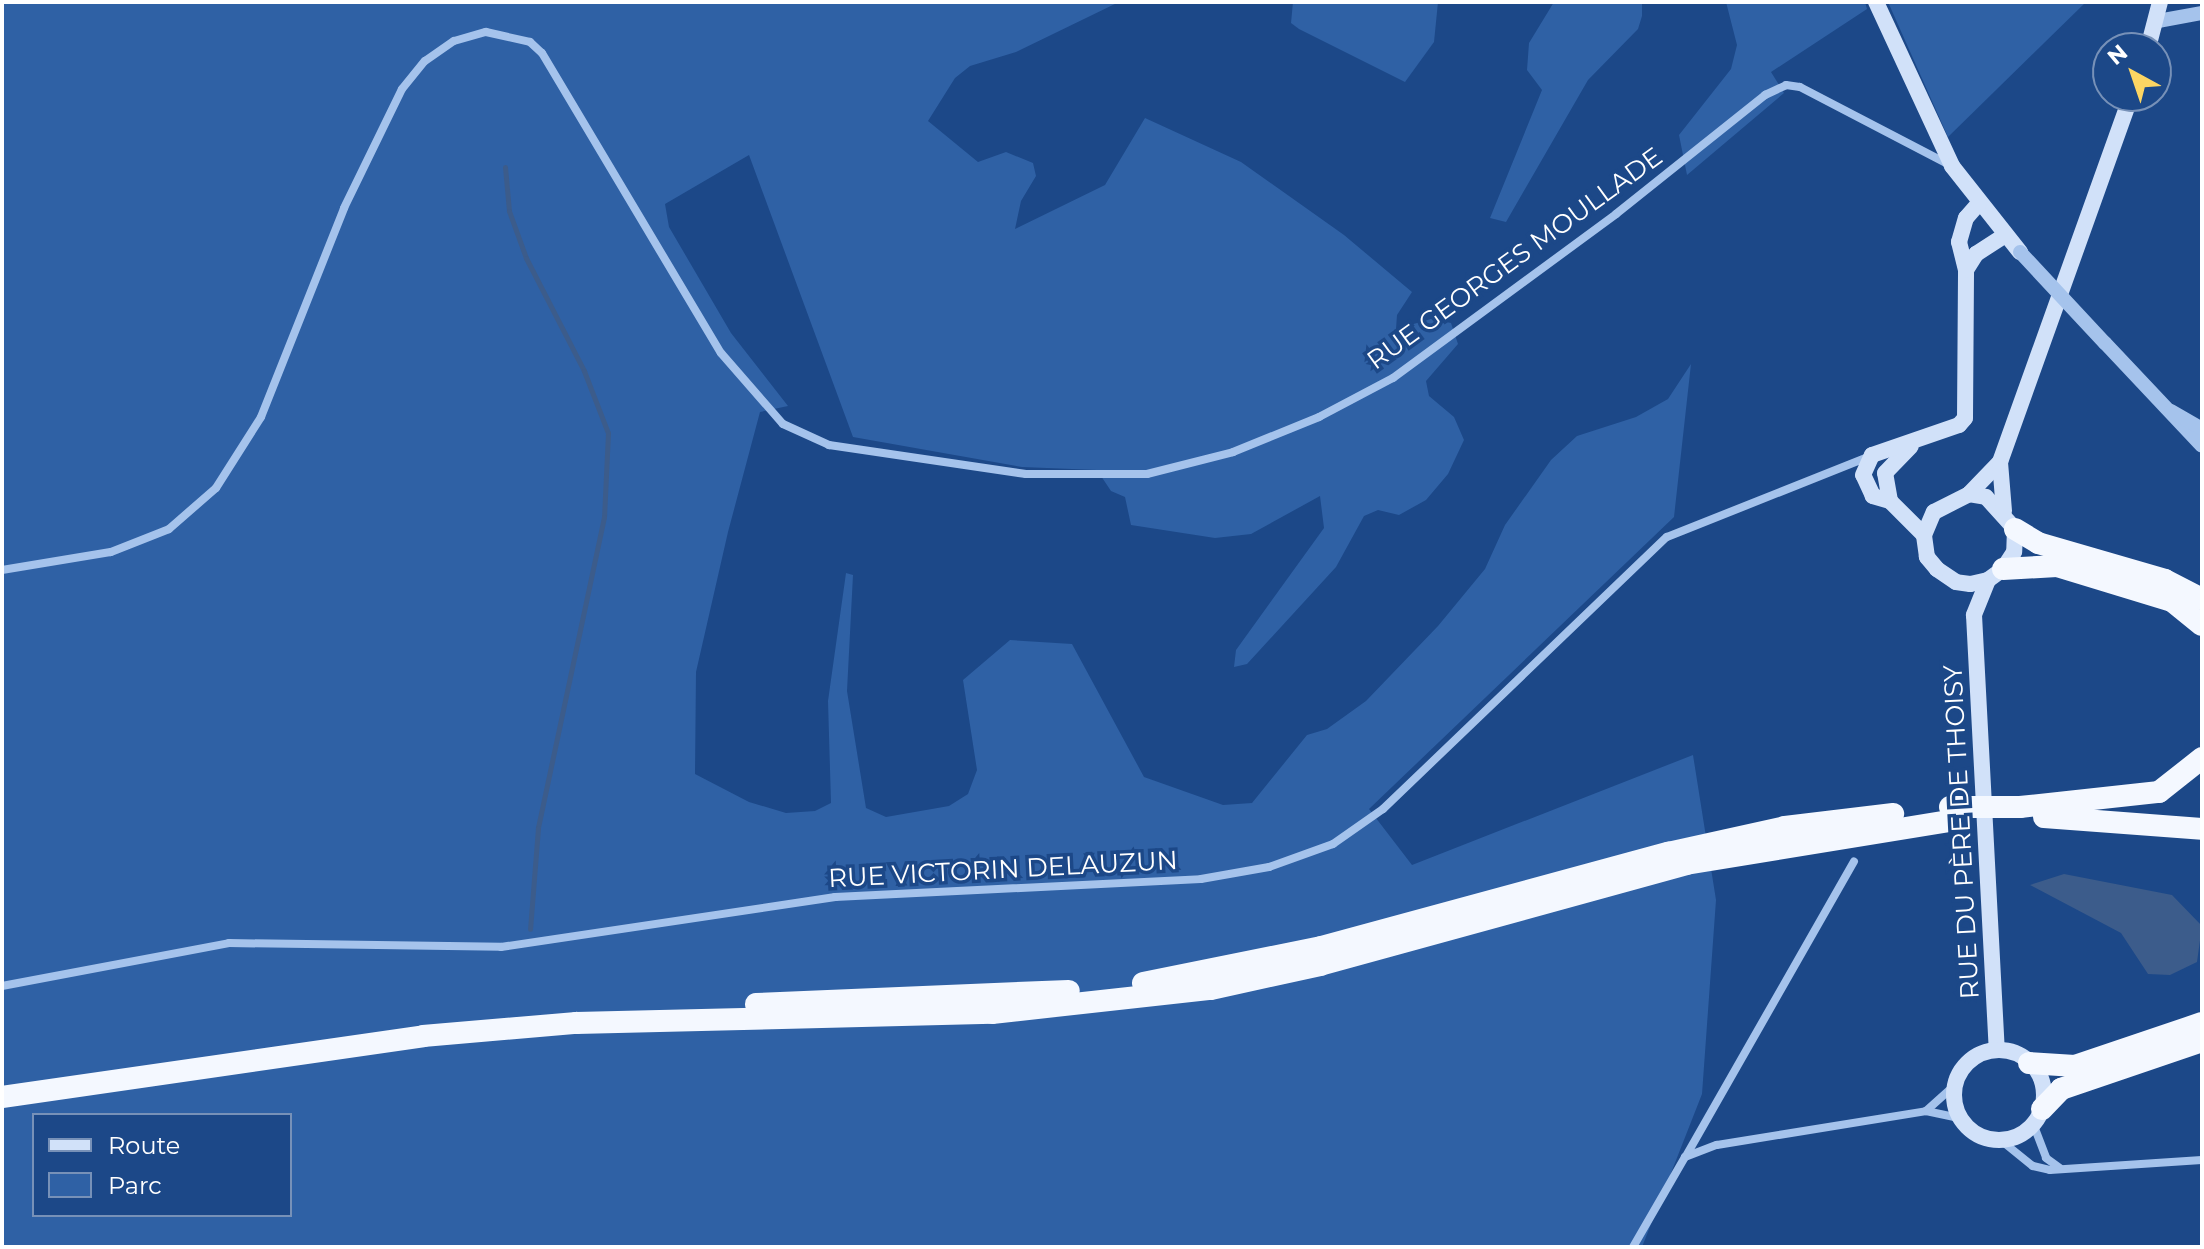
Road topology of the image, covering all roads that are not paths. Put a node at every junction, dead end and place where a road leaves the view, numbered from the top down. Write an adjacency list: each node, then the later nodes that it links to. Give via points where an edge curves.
1 (1876, 2): 7 (main road)
2 (2160, 2): 4 (main road)
3 (2202, 13): 4 (street)
4 (2158, 21): 5 (main road)
5 (2154, 32)
6 (2125, 112): 17 (main road)
7 (1952, 166): 8 (main road); 23 (street, RUE GEORGES MOULLADE, via 1800,87 1786,85 1765,95 1616,214 1393,378 1319,417 1233,452 1147,474 1026,474 829,445 783,424 721,353 542,53 530,42 486,32 454,41 425,61 402,89 344,208 261,417 216,488 169,529 111,552)
8 (1979, 203): 9 (main road); 11 (main road, via 1966,218 1959,242)
9 (2005, 235): 10 (main road); 11 (main road, via 1976,254)
10 (2020, 252): 12 (street, bridge)
11 (1966, 270): 14 (main road, via 1965,418)
12 (2160, 405): 13 (street); 15 (street)
13 (2202, 429)
14 (1920, 438): 16 (main road); 19 (main road, via 1885,473)
15 (2202, 446)
16 (1872, 455): 19 (main road, RUE DU PÈRE DE THOISY, via 1863,480 1873,496); 37 (street, RUE VICTORIN DELAUZUN, via 1667,537 1383,809 1333,844 1269,867 1201,879 835,897 501,947 229,943)
17 (2000, 462): 18 (main road); 21 (main road, via 1998,487)
18 (1969, 494): 20 (main road); 21 (main road, via 1986,497)
19 (1896, 506): 20 (main road); 22 (main road, RUE DU PÈRE DE THOISY)
20 (1934, 512): 22 (main road)
21 (2010, 520): 24 (main road, RUE DU PÈRE DE THOISY, via 2014,552); 26 (highway, via 2049,547 2165,580)
22 (1924, 535): 25 (main road, RUE DU PÈRE DE THOISY, via 1927,557)
23 (2, 570)
24 (1996, 574): 25 (main road); 27 (main road, RUE DU PÈRE DE THOISY); 28 (highway, via 2057,566 2172,601)
25 (1956, 582): 27 (main road, RUE DU PÈRE DE THOISY)
26 (2202, 599)
27 (1974, 615): 40 (main road, RUE DU PÈRE DE THOISY)
28 (2202, 625)
29 (2202, 758): 30 (highway, via 2159,792)
30 (2020, 812): 31 (highway); 32 (highway); 33 (highway)
31 (1952, 814): 42 (highway, via 1785,827 1668,853 1321,947 1152,982 989,997 501,1016); 44 (highway, via 1686,864 1320,965 1211,989 992,1013 576,1023 423,1036)
32 (2059, 816): 34 (highway); 35 (highway)
33 (2202, 818)
34 (2202, 829)
35 (2202, 846)
36 (1854, 862): 49 (street)
37 (2, 986)
38 (2202, 1023): 41 (highway, via 2075,1066)
39 (2202, 1041): 47 (highway, via 2061,1089)
40 (1997, 1047): 41 (main road); 43 (main road, via 1972,1059)
41 (2029, 1063): 47 (main road, via 2039,1076)
42 (2, 1085)
43 (1955, 1085): 45 (street); 46 (main road)
44 (2, 1097)
45 (1926, 1111): 46 (street); 49 (street, via 1717,1145)
46 (1960, 1118): 48 (main road, via 1984,1138)
47 (2038, 1118): 48 (main road); 51 (street, via 2046,1158)
48 (2003, 1142): 51 (street, via 2033,1166)
49 (1685, 1157): 52 (street)
50 (2202, 1160): 51 (street)
51 (2060, 1168)
52 (1633, 1247)

